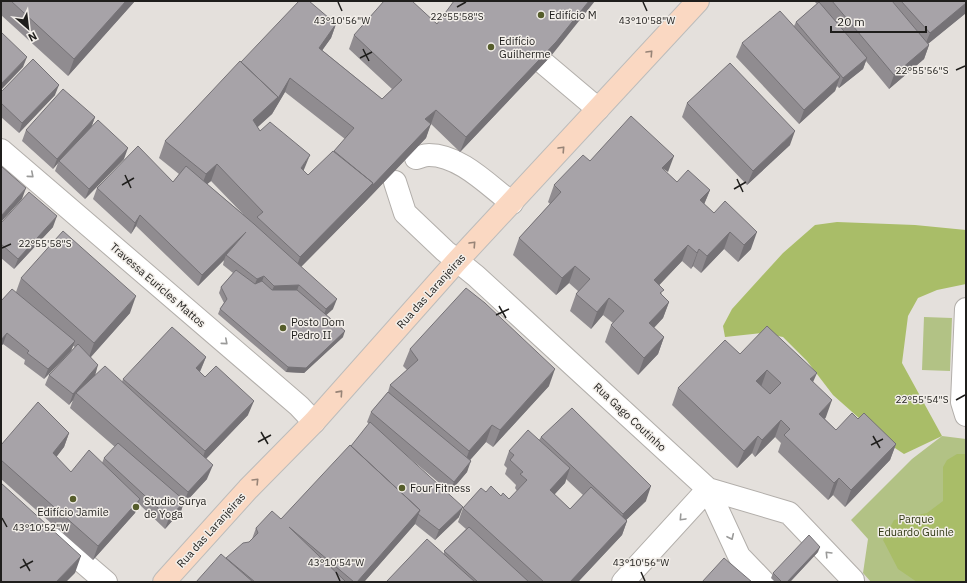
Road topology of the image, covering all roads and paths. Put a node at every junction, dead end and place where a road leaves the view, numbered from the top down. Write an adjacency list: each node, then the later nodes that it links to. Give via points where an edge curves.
1 (698, 1): 3 (main road, Rua das Laranjeiras, one-way to 1)
2 (505, 31): 3 (street)
3 (598, 109): 7 (main road, Rua das Laranjeiras, one-way to 3)
4 (1, 150): 11 (street, Travessa Euricles Mattos, one-way to 11, via 299,406)
5 (416, 158): 7 (street, via 429,155 465,166)
6 (395, 182): 8 (street, Rua Gago Coutinho, via 405,213)
7 (512, 203): 8 (main road, Rua das Laranjeiras, one-way to 7)
8 (457, 261): 11 (main road, Rua das Laranjeiras, one-way to 8); 12 (street, Rua Gago Coutinho)
9 (966, 309): 10 (street, via 962,402)
10 (966, 414)
11 (314, 422): 15 (main road, Rua das Laranjeiras, one-way to 11, via 248,489)
12 (708, 489): 16 (street, one-way to 16); 17 (street, one-way to 17, via 739,556); 18 (street, one-way to 12, via 854,580 789,513)
13 (40, 525): 14 (street)
14 (106, 582)
15 (164, 582)
16 (623, 582)
17 (764, 582)
18 (851, 582)

